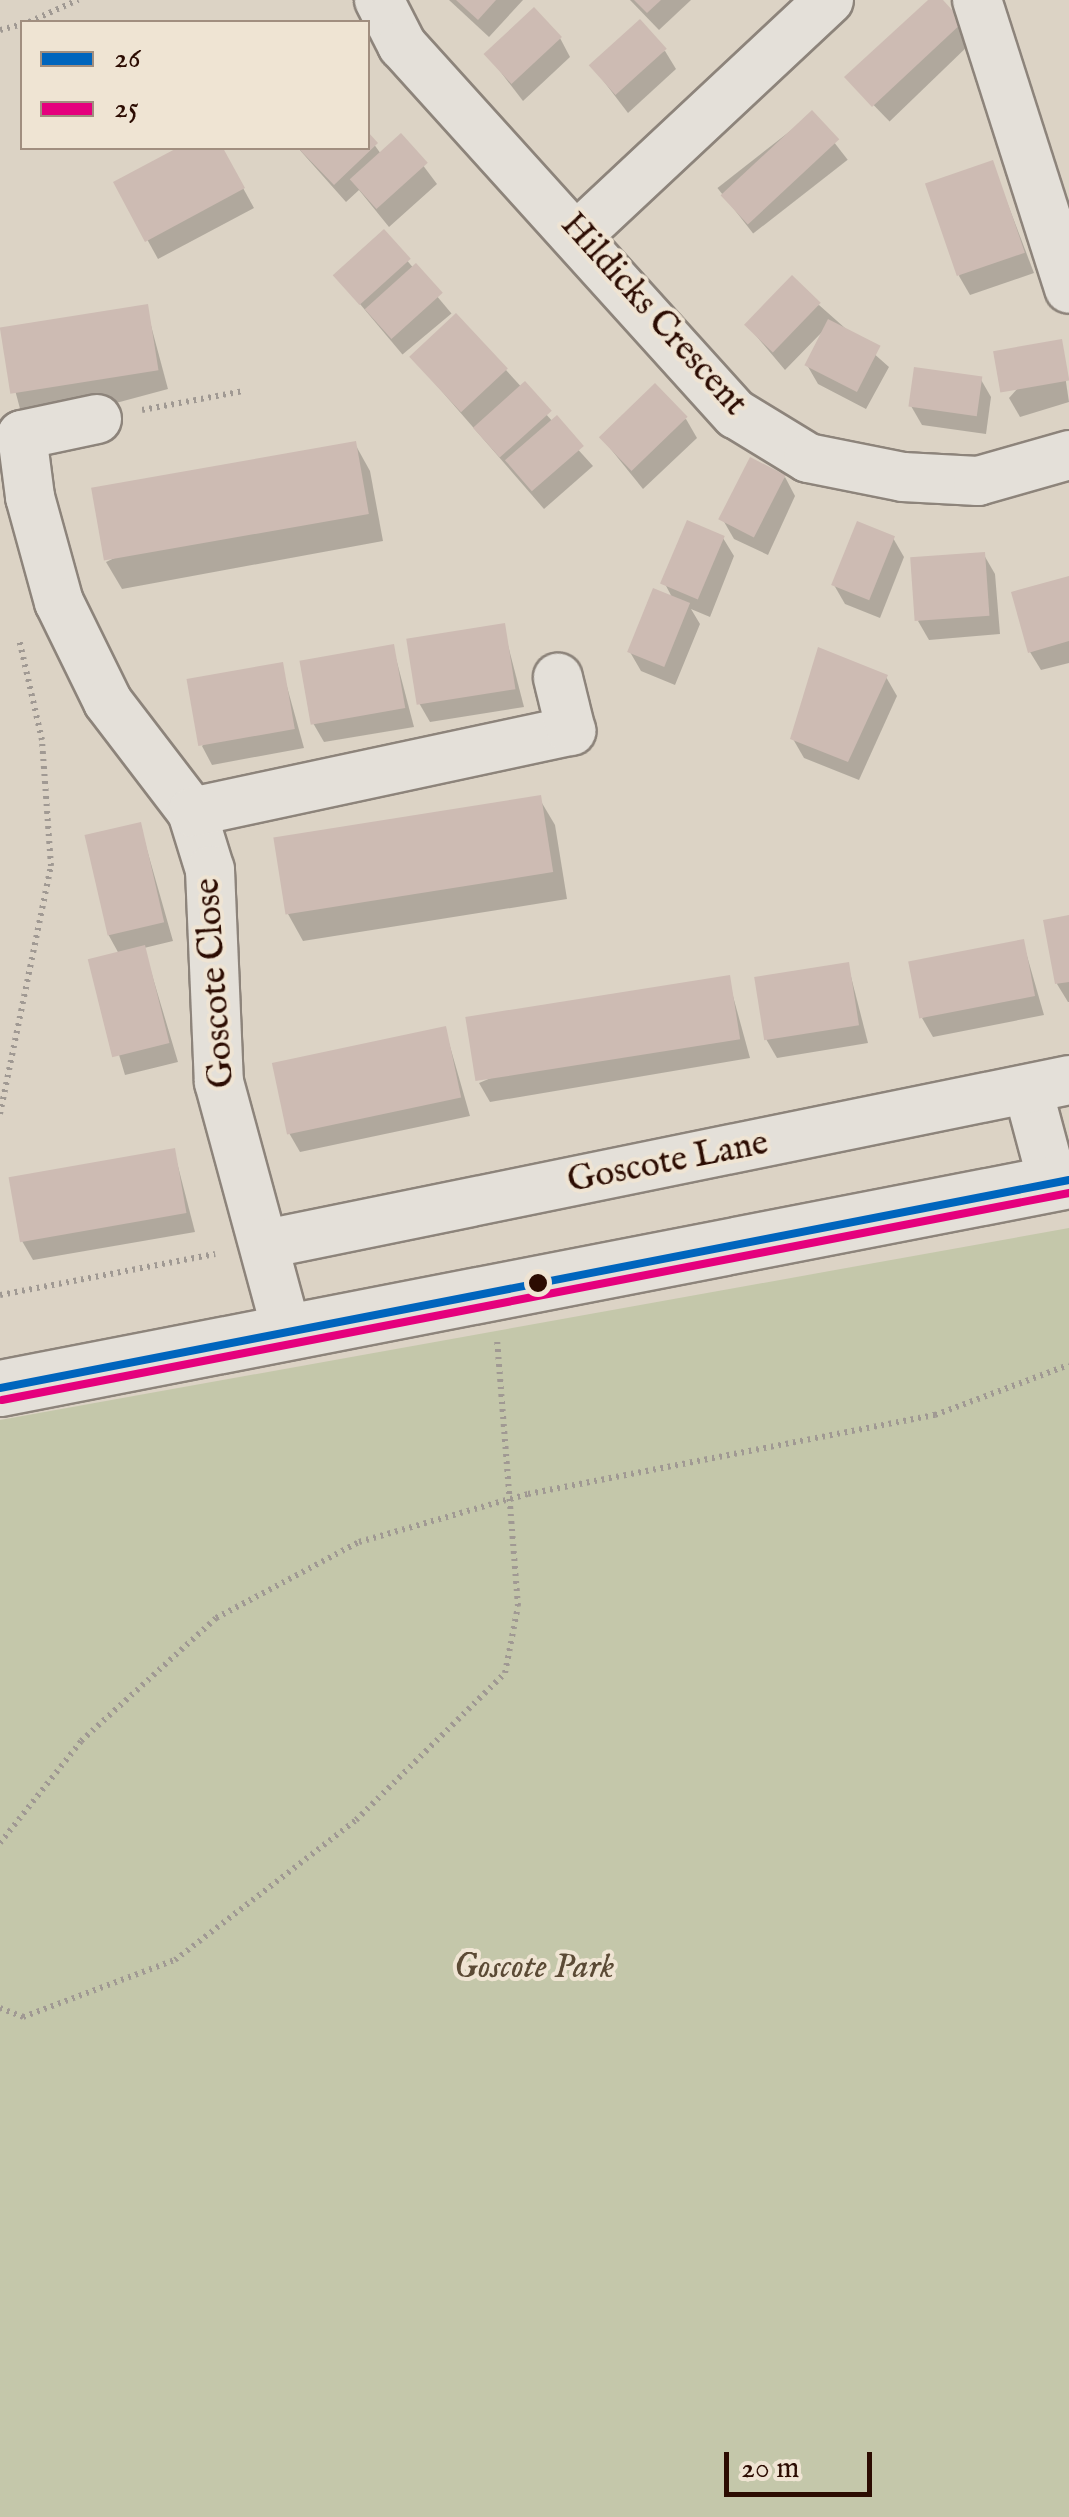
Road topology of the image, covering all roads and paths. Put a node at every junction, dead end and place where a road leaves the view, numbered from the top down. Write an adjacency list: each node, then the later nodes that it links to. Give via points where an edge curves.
1 (78, 0): 5 (path)
2 (379, 0): 6 (street, Hildicks Crescent, via 402,46)
3 (828, 0): 6 (street)
4 (977, 0): 7 (street)
5 (33, 20)
6 (580, 233): 10 (street, Hildicks Crescent, via 736,414 808,458 978,481)
7 (1069, 289)
8 (244, 391): 9 (path)
9 (96, 419): 13 (street, Goscote Close, via 22,435 30,497 60,602 108,702)
10 (1069, 455)
11 (12, 620): 15 (path, via 42,740 51,866)
12 (558, 678): 13 (street, via 570,731)
13 (192, 812): 17 (street, Goscote Close, via 210,870 219,1082)
14 (1048, 1085): 16 (street); 17 (street, Goscote Lane)
15 (0, 1114)
16 (1061, 1182): 19 (street)
17 (266, 1244): 18 (path); 19 (street, Goscote Close)
18 (0, 1296)
19 (286, 1328): 22 (street)
20 (499, 1364): 23 (path)
21 (1069, 1365): 23 (path, via 935,1415)
22 (0, 1388)
23 (509, 1500): 24 (path, via 359,1542 216,1618 81,1741); 25 (path, via 518,1606 505,1674 356,1820 176,1960 23,2017)
24 (0, 1843)
25 (0, 2008)

